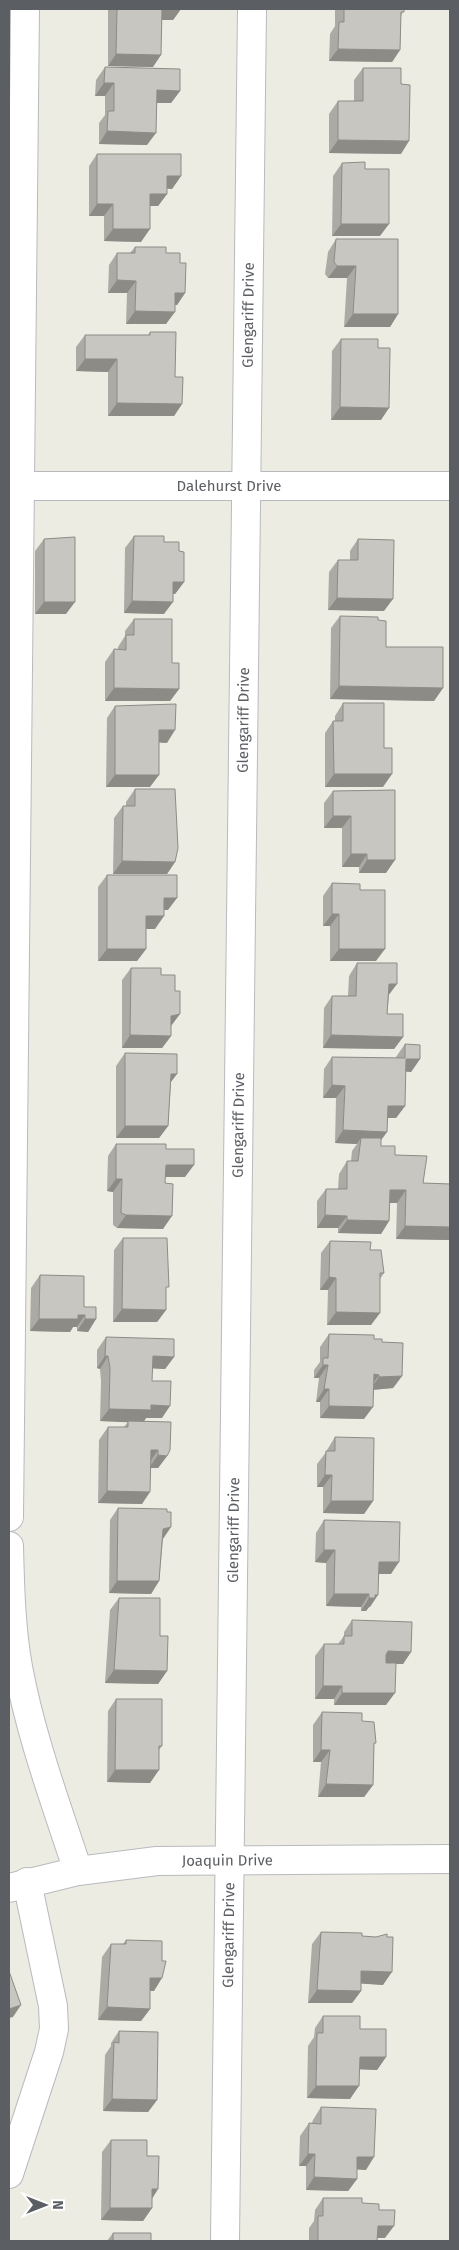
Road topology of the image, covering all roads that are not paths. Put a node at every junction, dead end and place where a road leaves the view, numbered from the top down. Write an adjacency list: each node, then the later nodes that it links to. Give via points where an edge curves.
1 (25, 9): 3 (street)
2 (252, 9): 4 (street, Glengariff Drive)
3 (15, 486): 4 (street, Dalehurst Drive); 6 (street)
4 (248, 486): 5 (street, Dalehurst Drive); 9 (street, Glengariff Drive)
5 (450, 486)
6 (9, 1517)
7 (9, 1546): 10 (street, via 18,1666 39,1754)
8 (450, 1859): 9 (street, Joaquin Drive)
9 (230, 1860): 10 (street, Joaquin Drive, via 157,1861); 13 (street, Glengariff Drive)
10 (78, 1871): 11 (street, Joaquin Drive)
11 (18, 1885): 12 (street, via 52,2006 54,2029)
12 (9, 2174)
13 (225, 2241)

